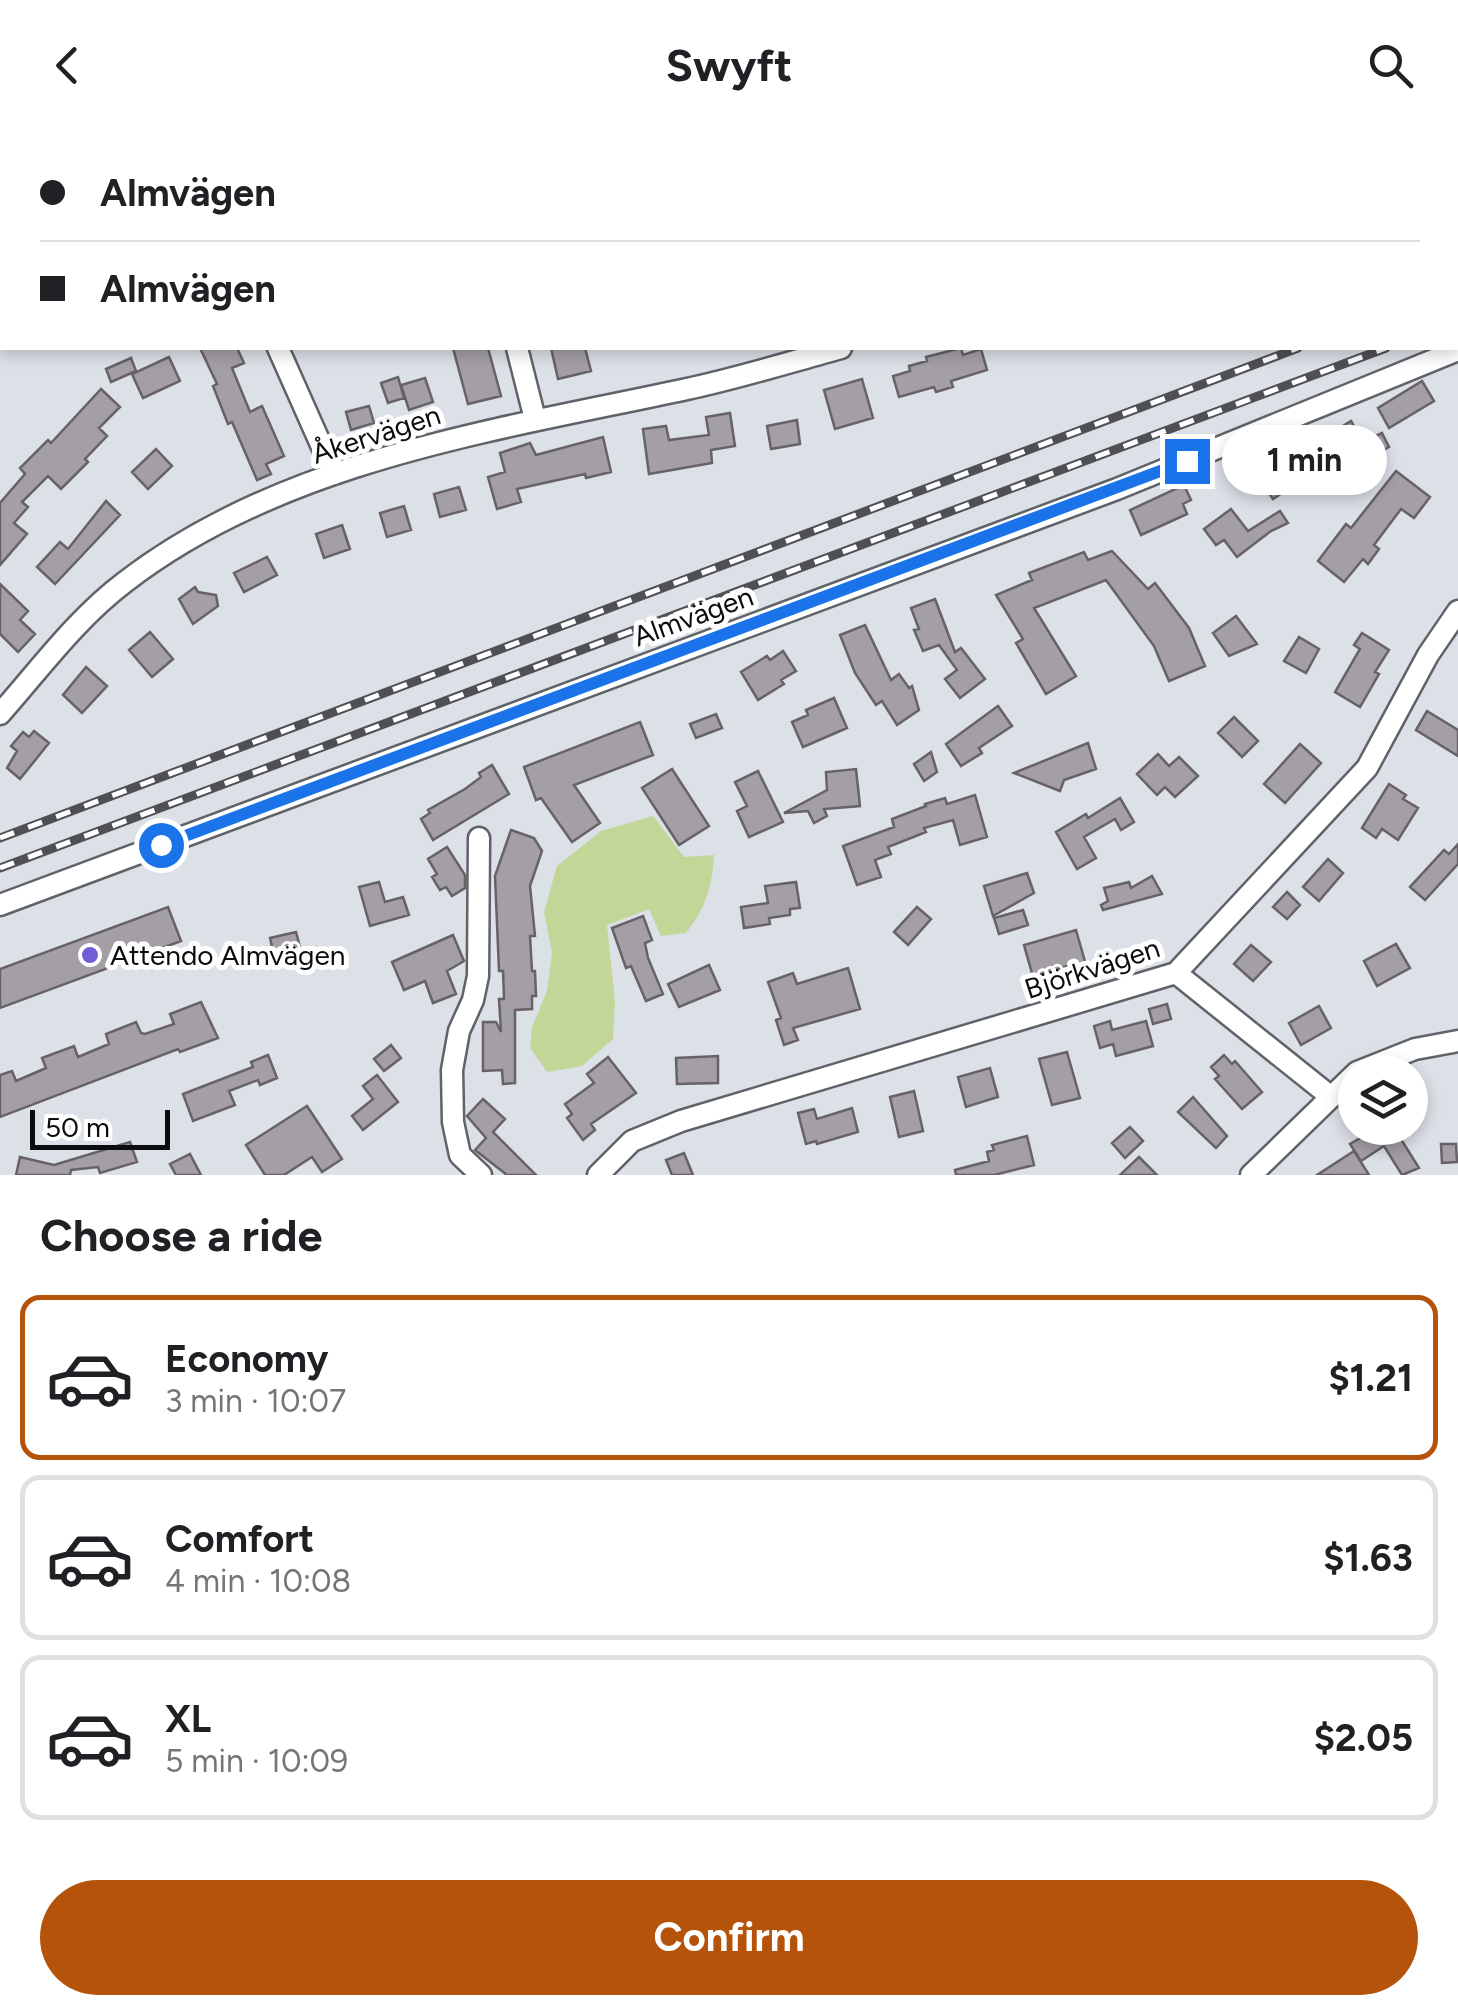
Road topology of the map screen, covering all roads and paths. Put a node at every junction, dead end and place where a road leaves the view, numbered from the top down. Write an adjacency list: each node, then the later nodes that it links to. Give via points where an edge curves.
1 (279, 350): 6 (street)
2 (518, 350): 5 (street)
3 (833, 350): 5 (street, Åkervägen)
4 (1458, 350): 10 (street, Almvägen, via 1109,492)
5 (535, 419): 6 (street, Åkervägen)
6 (334, 474): 8 (street, Åkervägen, via 263,502 123,583)
7 (1458, 611): 11 (street, Björkvägen, via 1367,768)
8 (0, 714)
9 (479, 838): 16 (street, via 478,976 452,1070 460,1154)
10 (0, 906)
11 (1176, 973): 15 (street); 17 (street, Björkvägen, via 681,1120 632,1142)
12 (1458, 1041): 13 (street)
13 (1400, 1055)
14 (1338, 1089): 15 (street)
15 (1330, 1096): 18 (street)
16 (481, 1175)
17 (598, 1175)
18 (1251, 1175)

